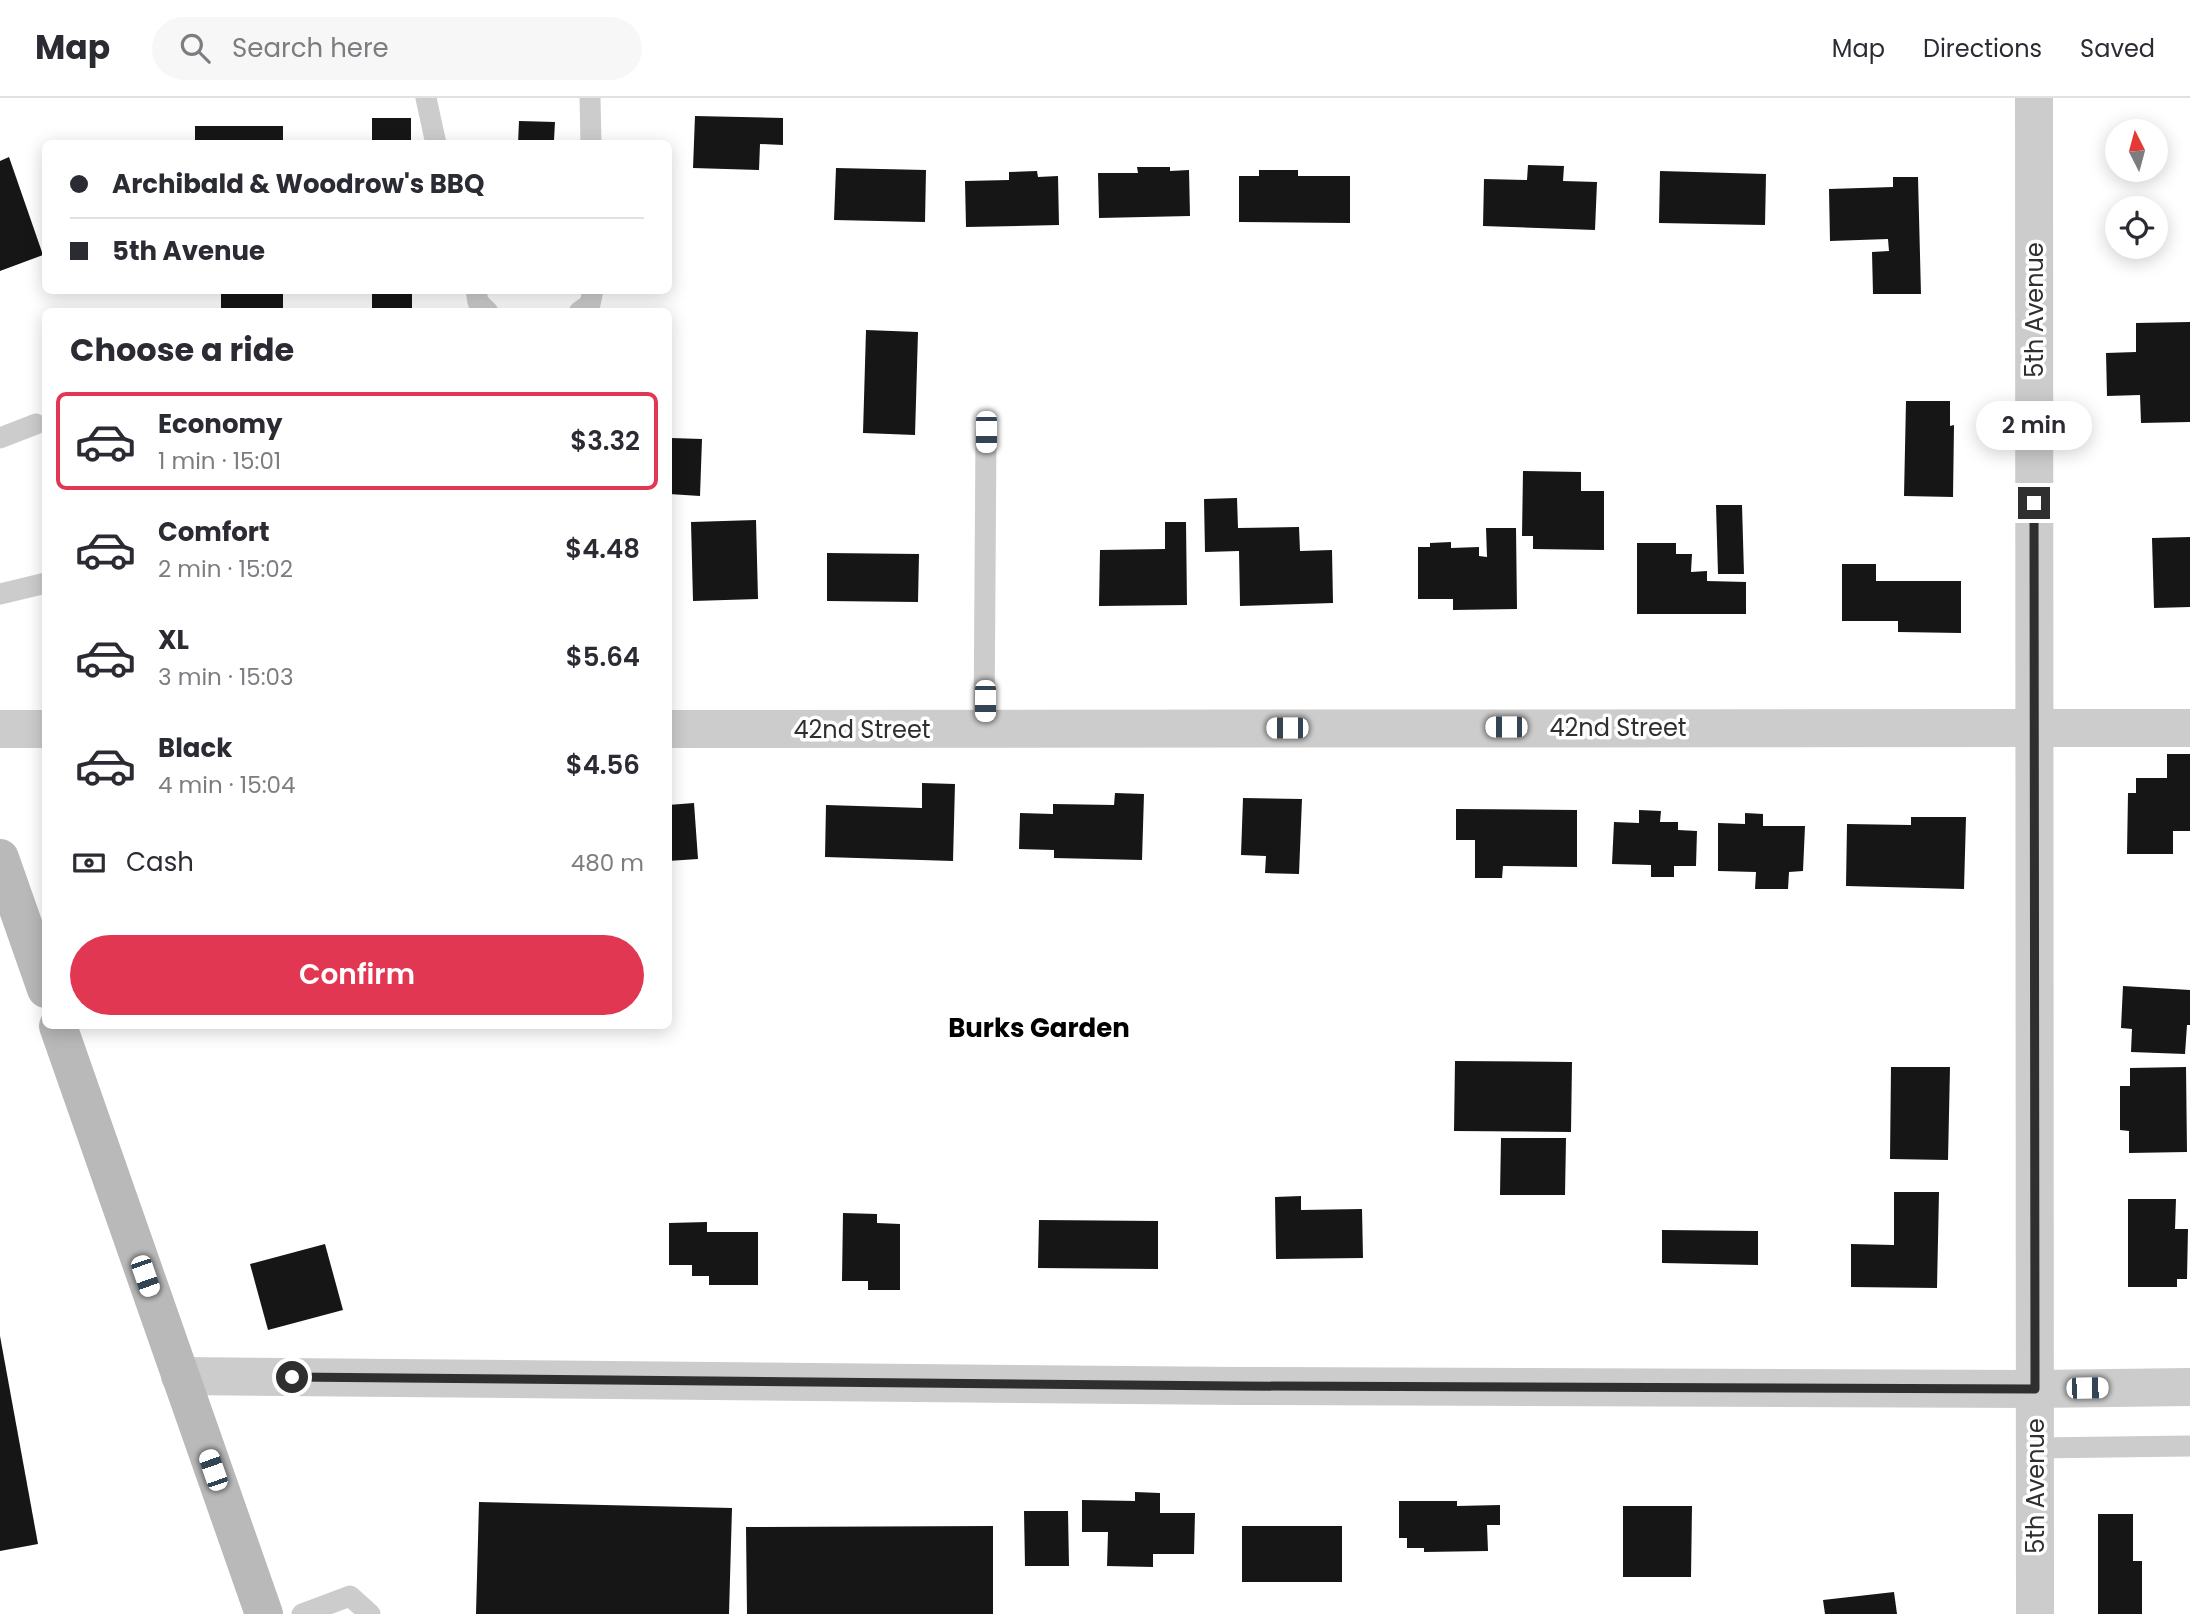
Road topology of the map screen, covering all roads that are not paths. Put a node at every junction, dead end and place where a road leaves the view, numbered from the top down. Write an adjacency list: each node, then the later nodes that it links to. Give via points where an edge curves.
1 (426, 98): 4 (lane)
2 (590, 98): 5 (lane)
3 (2034, 98): 12 (street, 5th Avenue)
4 (435, 140)
5 (591, 140)
6 (36, 424): 8 (lane)
7 (986, 432): 11 (lane)
8 (0, 438)
9 (42, 584): 10 (lane)
10 (0, 594)
11 (984, 728): 12 (street, 42nd Street); 16 (street, 42nd Street)
12 (2035, 728): 13 (street, 42nd Street); 22 (street, 5th Avenue)
13 (2190, 728)
14 (0, 729): 15 (street)
15 (42, 729)
16 (672, 729)
17 (0, 858): 18 (main road)
18 (42, 978)
19 (59, 1029): 20 (main road)
20 (180, 1376): 22 (street); 25 (main road)
21 (2190, 1387): 22 (street)
22 (2035, 1389): 24 (street, 5th Avenue)
23 (2190, 1446): 24 (lane)
24 (2035, 1448): 28 (street, 5th Avenue)
25 (264, 1614)
26 (302, 1614): 27 (lane, via 350,1597)
27 (370, 1614)
28 (2035, 1614)

